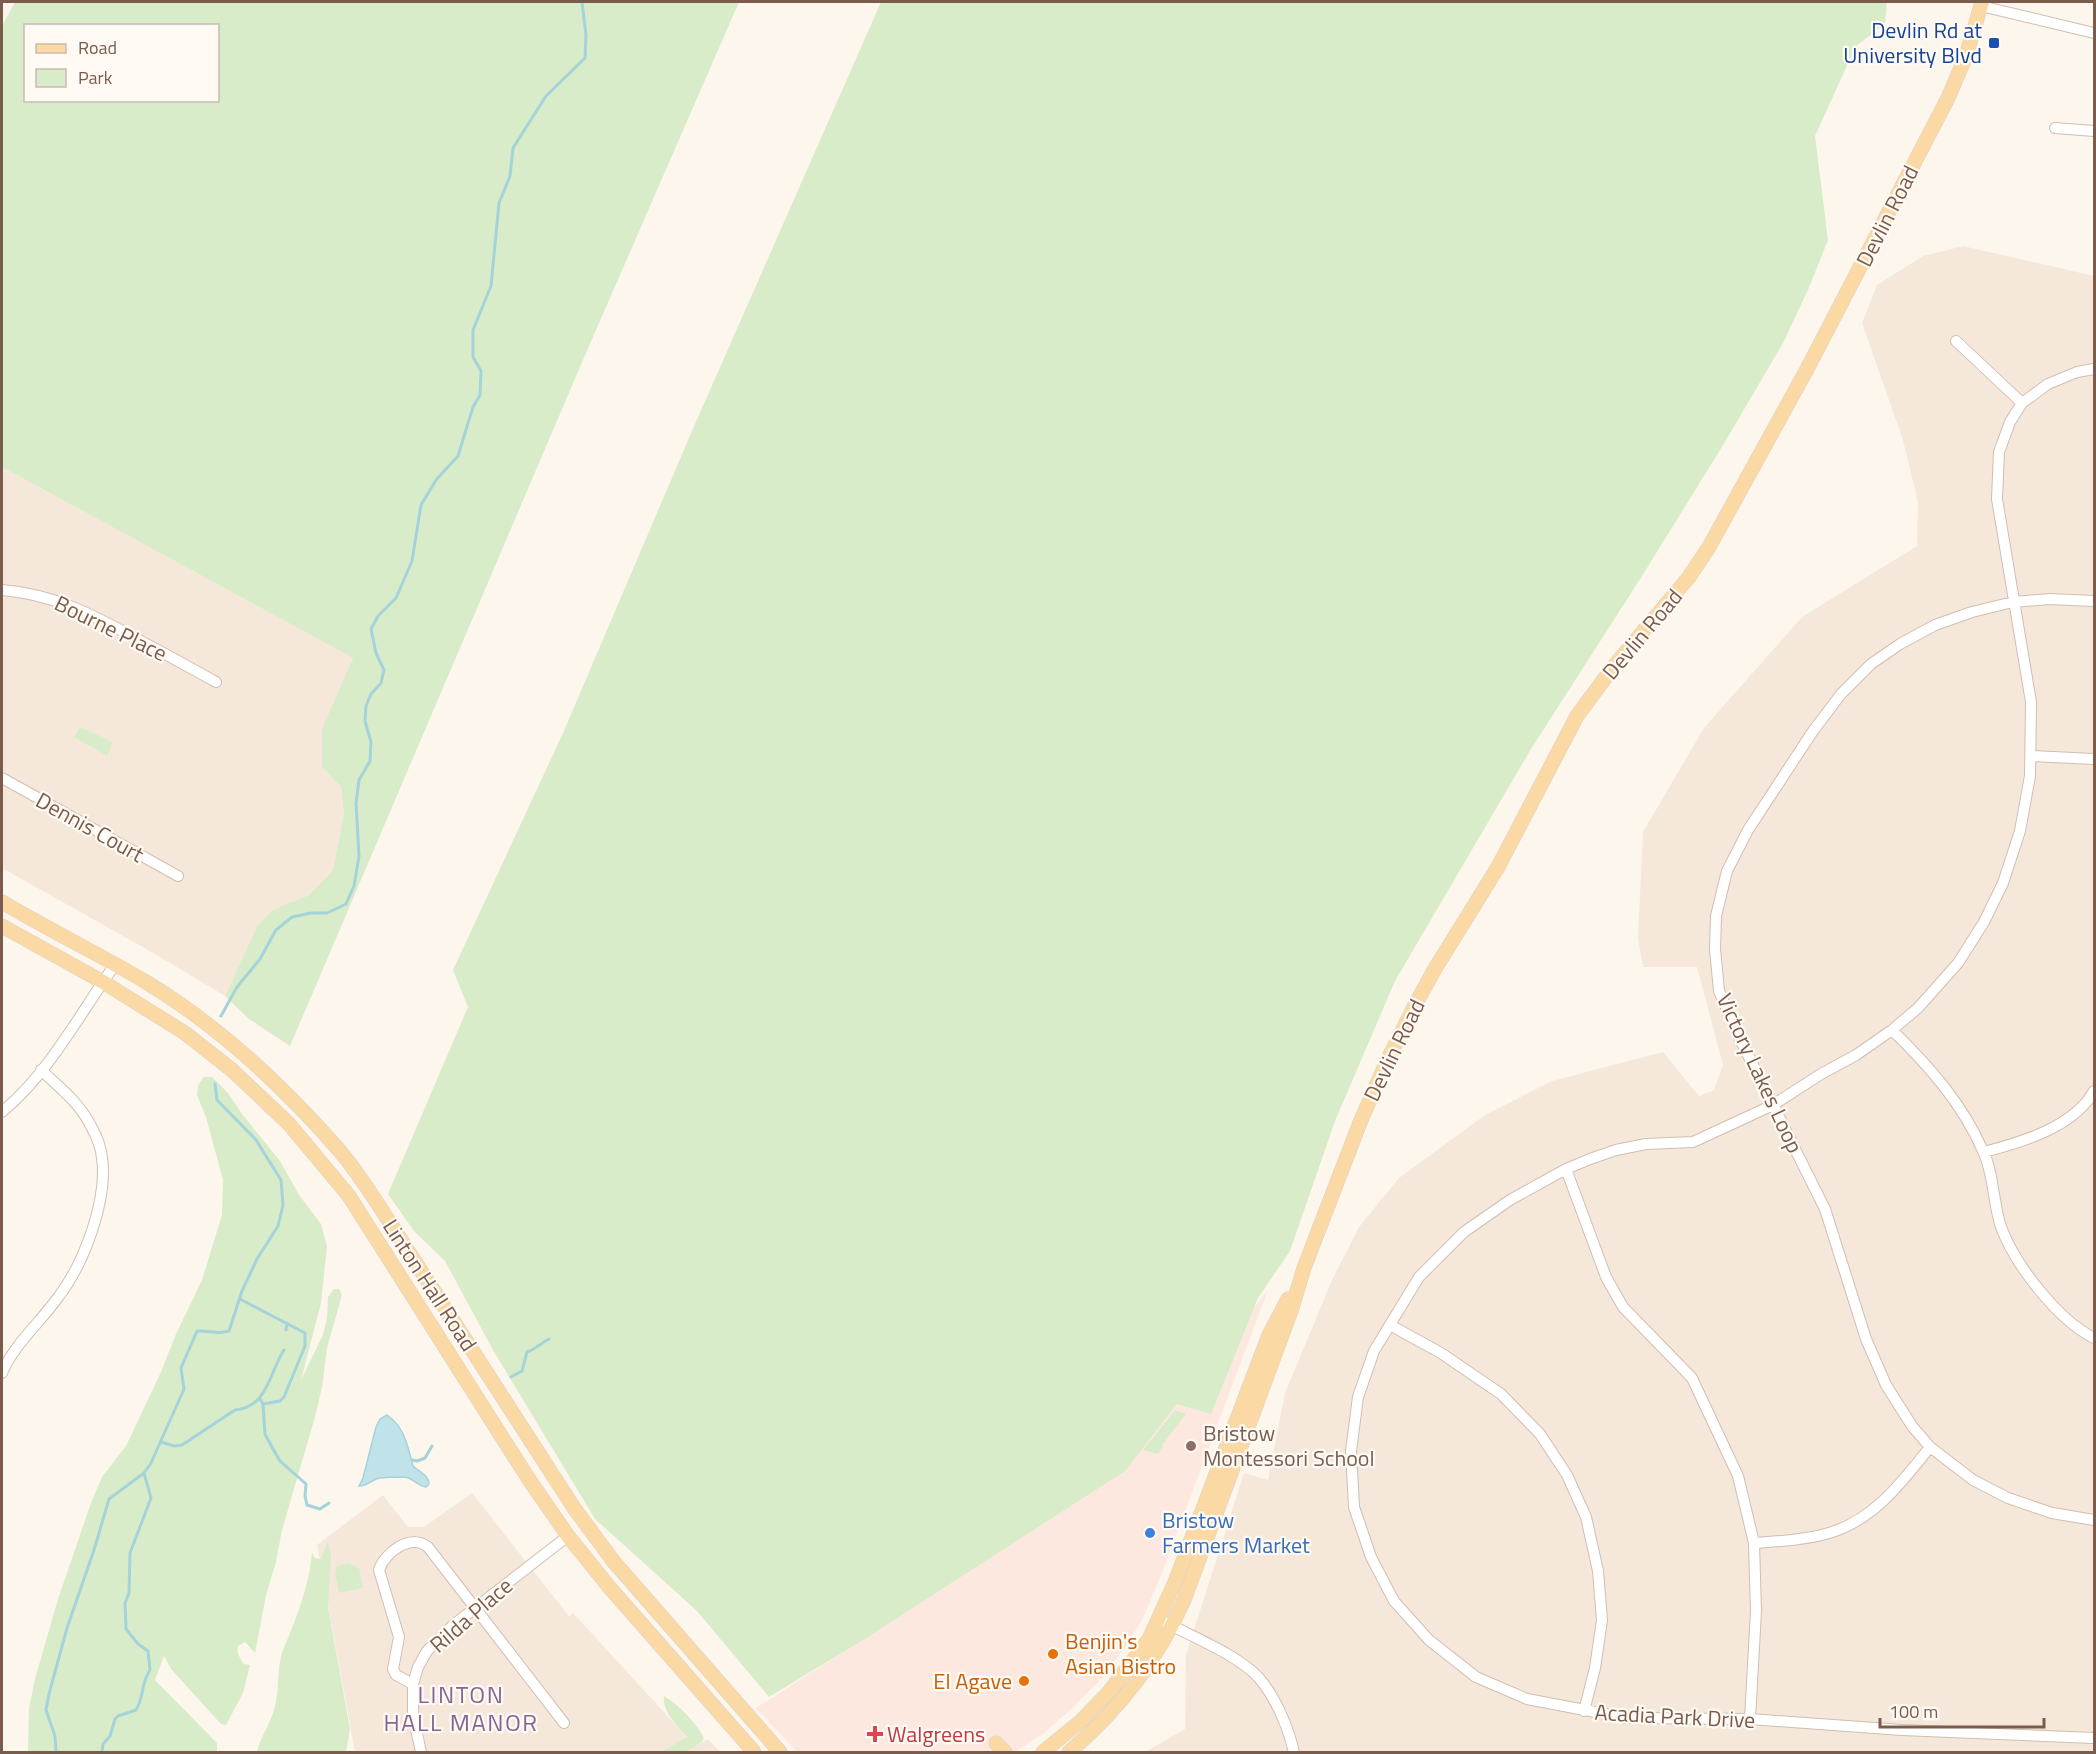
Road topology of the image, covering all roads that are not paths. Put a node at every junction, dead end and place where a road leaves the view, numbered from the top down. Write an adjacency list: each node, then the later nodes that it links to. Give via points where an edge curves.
1 (1981, 4): 2 (street); 28 (main road, Devlin Road, via 1966,56 1948,98 1709,547 1577,716 1498,867 1416,1003 1361,1120)
2 (2094, 33)
3 (2055, 128): 4 (street)
4 (2094, 131)
5 (1956, 341): 7 (street)
6 (2094, 369): 7 (street, via 2049,384)
7 (2022, 403): 10 (street, Acadia Park Drive, via 1999,452 1997,478)
8 (2, 590): 11 (street, Bourne Place, via 44,596 81,609)
9 (2094, 601): 10 (street, Victory Lakes Loop)
10 (2013, 602): 12 (street, Acadia Park Drive, via 2031,702); 23 (street, Victory Lakes Loop, via 1935,625 1871,664 1841,694 1813,731 1748,830 1727,871 1716,916 1719,991)
11 (216, 682)
12 (2032, 756): 13 (street); 20 (street, Acadia Park Drive, via 2020,831 2003,883 1984,922 1958,963 1918,1008)
13 (2094, 759)
14 (2, 777): 15 (street, Dennis Court)
15 (178, 876)
16 (2, 902): 18 (main road, Linton Hall Road)
17 (2, 926): 19 (main road, Linton Hall Road)
18 (114, 966): 19 (street); 46 (main road, Linton Hall Road, via 146,982 240,1050 340,1152 374,1198 574,1508 614,1562)
19 (102, 982): 21 (street); 34 (main road, Linton Hall Road, via 185,1033 232,1070 289,1124 349,1196)
20 (1892, 1030): 23 (street, Acadia Park Drive); 26 (street, via 1928,1065 1962,1111)
21 (41, 1070): 25 (street); 31 (street, via 81,1109 92,1126 102,1159 101,1191 96,1216 71,1278 12,1353)
22 (2094, 1091): 24 (street)
23 (1773, 1105): 27 (street, Acadia Park Drive, via 1694,1142 1617,1150); 32 (street, Victory Lakes Loop, via 1825,1209 1866,1339 1886,1384)
24 (2091, 1105): 26 (street, via 2053,1128)
25 (2, 1112)
26 (1984, 1152): 30 (street, via 2001,1227 2017,1259 2062,1315)
27 (1566, 1169): 29 (street, Acadia Park Drive, via 1510,1200 1464,1232 1419,1277); 35 (street, via 1606,1277 1623,1307 1692,1378 1711,1415 1738,1476)
28 (1305, 1268): 37 (main road, Devlin Road, via 1269,1335); 38 (main road, Devlin Road)
29 (1390, 1324): 40 (street, via 1502,1394 1540,1434 1567,1475 1586,1517 1598,1571 1602,1620); 40 (street, Acadia Park Drive, via 1374,1351 1358,1396 1351,1450 1354,1507 1371,1557 1394,1601 1429,1640 1476,1677 1527,1698)
30 (2094, 1338)
31 (2, 1373)
32 (1930, 1447): 33 (street, Victory Lakes Loop, via 1973,1480 2008,1498 2052,1513); 35 (street, via 1879,1507 1854,1523 1828,1533)
33 (2094, 1520)
34 (568, 1536): 36 (street, Rilda Place); 45 (main road, Linton Hall Road)
35 (1754, 1543): 41 (street, via 1756,1611)
36 (474, 1609): 39 (street, Rilda Place, via 440,1636 418,1668); 39 (street, via 422,1543 409,1542 384,1560 380,1577 399,1637 393,1669); 42 (street)
37 (1159, 1619): 38 (street); 49 (main road, Devlin Road, via 1140,1653 1108,1692)
38 (1173, 1626): 50 (main road, Devlin Road, via 1145,1671 1099,1725); 51 (street, via 1244,1665 1258,1678 1280,1712)
39 (413, 1684): 44 (street, Rilda Place, via 413,1716)
40 (1584, 1711): 41 (street, Acadia Park Drive, via 1627,1718)
41 (1750, 1719): 43 (street, Acadia Park Drive)
42 (564, 1723)
43 (2094, 1738)
44 (421, 1752)
45 (754, 1752)
46 (780, 1752)
47 (998, 1752): 48 (main road, via 996,1743)
48 (1005, 1752)
49 (1043, 1752)
50 (1069, 1752)
51 (1294, 1752)

